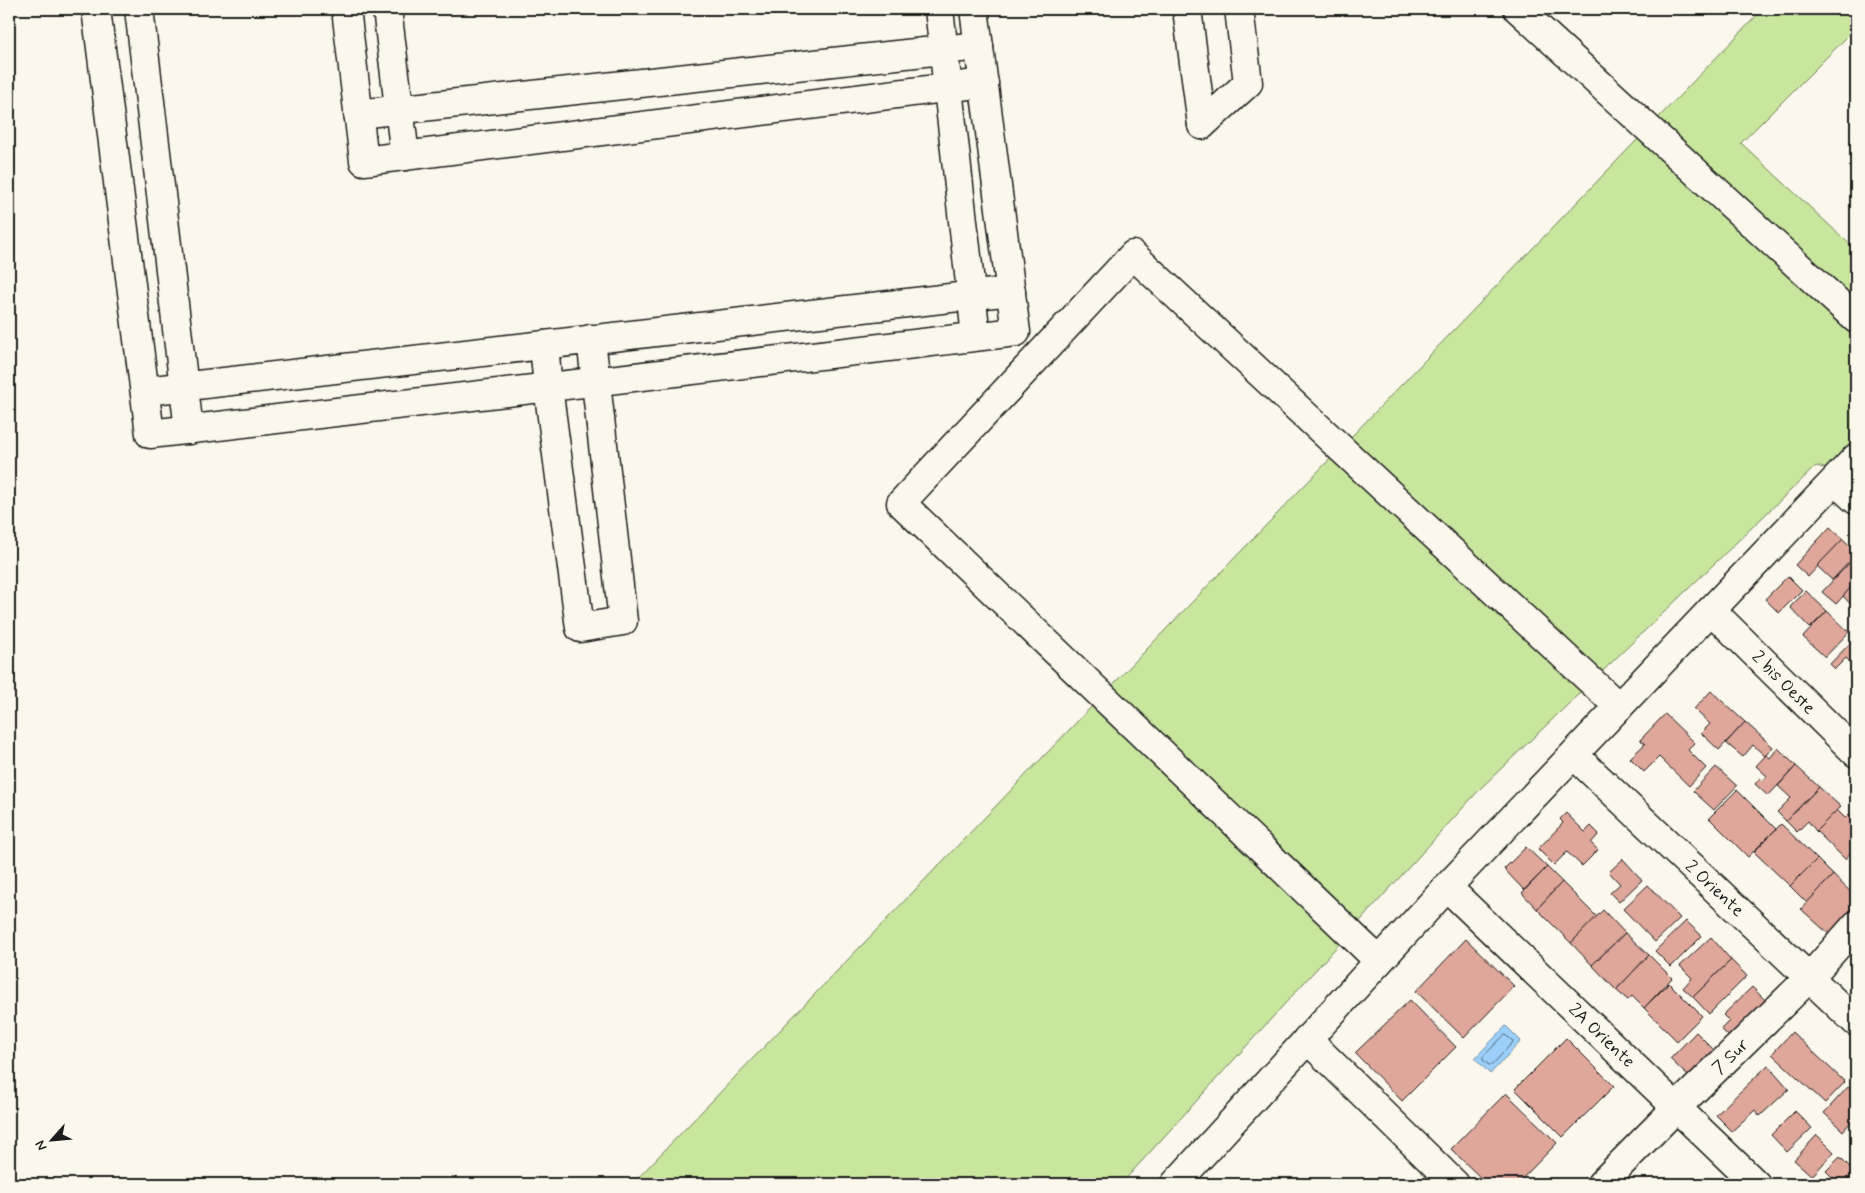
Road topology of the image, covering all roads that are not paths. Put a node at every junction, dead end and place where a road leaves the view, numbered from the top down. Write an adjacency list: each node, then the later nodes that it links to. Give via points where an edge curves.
1 (96, 9): 28 (street)
2 (139, 9): 26 (street)
3 (346, 9): 16 (street)
4 (387, 9): 15 (street)
5 (939, 9): 11 (street)
6 (974, 9): 10 (street)
7 (1187, 9): 8 (street, via 1202,125 1248,83)
8 (1239, 9)
9 (1518, 9): 21 (street)
10 (979, 46): 11 (street); 13 (street)
11 (944, 50): 12 (street); 14 (street)
12 (662, 81): 15 (street); 17 (street)
13 (984, 83): 14 (street); 19 (street)
14 (948, 88): 17 (street); 20 (street)
15 (400, 109): 16 (street); 18 (street)
16 (358, 114): 18 (street, via 364,161)
17 (668, 123): 18 (street)
18 (405, 156)
19 (1011, 291): 20 (street); 22 (street, via 1016,332)
20 (972, 295): 22 (street); 23 (street)
21 (1856, 319)
22 (976, 336): 25 (street)
23 (591, 339): 24 (street); 25 (street)
24 (544, 345): 26 (street); 27 (street)
25 (596, 381): 27 (street); 27 (street, via 623,621 580,628)
26 (184, 387): 28 (street); 29 (street)
27 (548, 387): 29 (street)
28 (144, 391): 29 (street, via 150,434)
29 (189, 430)
30 (1856, 458): 31 (street)
31 (1835, 480): 32 (street); 33 (street)
32 (1856, 500)
33 (1711, 610): 34 (street); 35 (street, 2 bis Oeste)
34 (1619, 707): 36 (street); 39 (street, via 1133,255 901,504)
35 (1856, 753)
36 (1574, 755): 37 (street); 40 (street, 2 Oriente)
37 (1447, 887): 39 (street); 43 (street, 2A Oriente)
38 (1856, 925): 40 (street, 7 Sur)
39 (1379, 962): 42 (street)
40 (1809, 978): 41 (street, 2 Oriente); 43 (street, 7 Sur)
41 (1856, 1022)
42 (1307, 1040): 44 (street); 45 (street)
43 (1677, 1107): 46 (street, 7 Sur); 47 (street, 2A Oriente)
44 (1175, 1184)
45 (1455, 1184)
46 (1601, 1184)
47 (1756, 1184)

